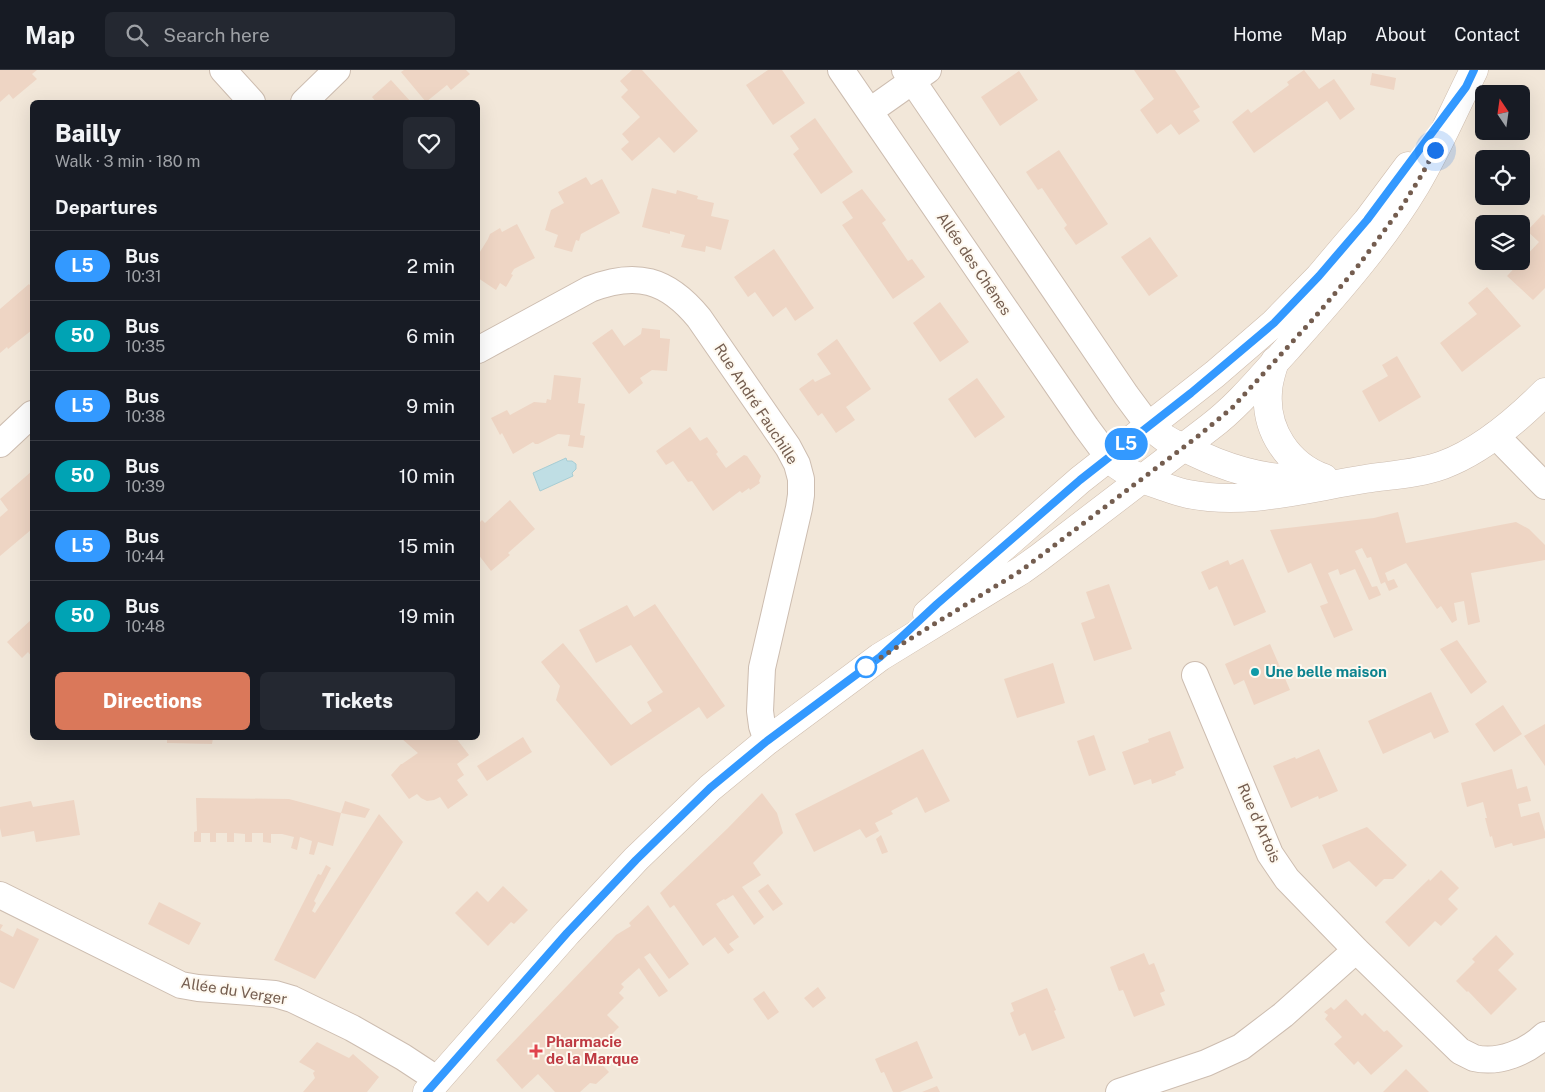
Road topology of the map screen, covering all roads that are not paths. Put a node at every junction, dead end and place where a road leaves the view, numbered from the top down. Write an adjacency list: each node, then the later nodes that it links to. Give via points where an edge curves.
1 (223, 70): 6 (street)
2 (338, 70): 7 (street)
3 (841, 70): 8 (street, Allée des Chênes)
4 (915, 74): 8 (street); 13 (street, via 1126,396)
5 (1470, 78): 10 (main road, via 1427,165 1401,208 1349,278); 13 (main road, via 1367,220 1301,296 1257,339)
6 (250, 100)
7 (306, 100)
8 (870, 111): 17 (street, Allée des Chênes)
9 (480, 349): 24 (street, Rue André Fauchille, via 590,289 623,280 641,280 674,293 699,318 788,447 798,464 801,479 800,508 762,668 760,711)
10 (1275, 362): 16 (main road, via 1232,408); 18 (main road, via 1268,391 1273,428 1291,458 1312,474)
11 (1545, 392): 14 (main road)
12 (30, 416): 15 (street)
13 (1149, 426): 16 (main road); 17 (main road)
14 (1495, 435): 20 (main road, via 1443,465 1419,472); 21 (street)
15 (0, 444)
16 (1184, 447): 18 (main road, via 1227,466 1270,476); 19 (main road)
17 (1109, 458): 19 (main road); 22 (main road, via 1052,504)
18 (1324, 478): 20 (main road)
19 (1142, 479): 20 (main road, via 1189,494 1231,497 1285,494); 22 (main road, via 1022,570)
20 (1365, 479)
21 (1545, 486)
22 (880, 657): 24 (main road)
23 (1195, 675): 26 (street, Rue d'Artois, via 1270,854 1287,879)
24 (767, 741): 28 (main road, via 710,788 636,860)
25 (0, 895): 28 (street, Allée du Verger, via 181,985 275,994 292,999 403,1057)
26 (1356, 950): 27 (street, Rue d'Artois, via 1460,1051 1474,1058 1513,1056); 29 (street, via 1283,1015 1241,1047 1206,1064)
27 (1545, 1035)
28 (432, 1086)
29 (1118, 1092)

